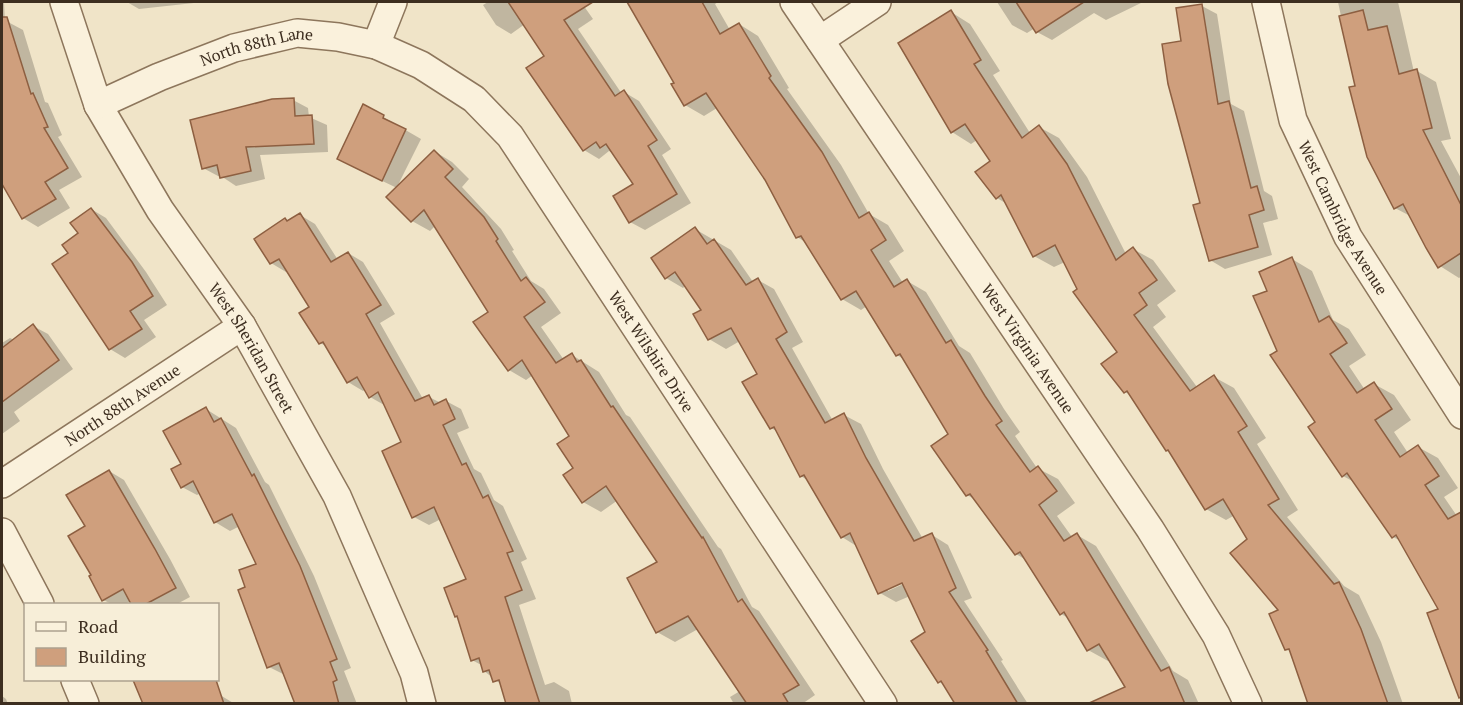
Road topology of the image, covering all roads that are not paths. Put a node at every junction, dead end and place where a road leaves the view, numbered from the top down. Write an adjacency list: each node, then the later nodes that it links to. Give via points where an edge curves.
1 (64, 2): 8 (street, West Sheridan Street)
2 (393, 2): 7 (street)
3 (794, 2): 6 (street, West Virginia Avenue)
4 (876, 2): 6 (street)
5 (1266, 2): 10 (street, West Cambridge Avenue, via 1293,120 1343,227)
6 (820, 40): 18 (street, West Virginia Avenue, via 1156,538 1216,635)
7 (376, 45): 8 (street, North 88th Lane, via 297,33 234,48); 17 (street, West Wilshire Drive, via 421,65 474,99 510,136)
8 (98, 105): 9 (street, West Sheridan Street, via 160,210)
9 (242, 326): 11 (street, North 88th Avenue); 16 (street, West Sheridan Street, via 337,496 414,673)
10 (1461, 415)
11 (2, 484)
12 (2, 532): 13 (street)
13 (39, 603)
14 (75, 681): 15 (street)
15 (85, 704)
16 (422, 704)
17 (883, 704)
18 (1248, 704)

